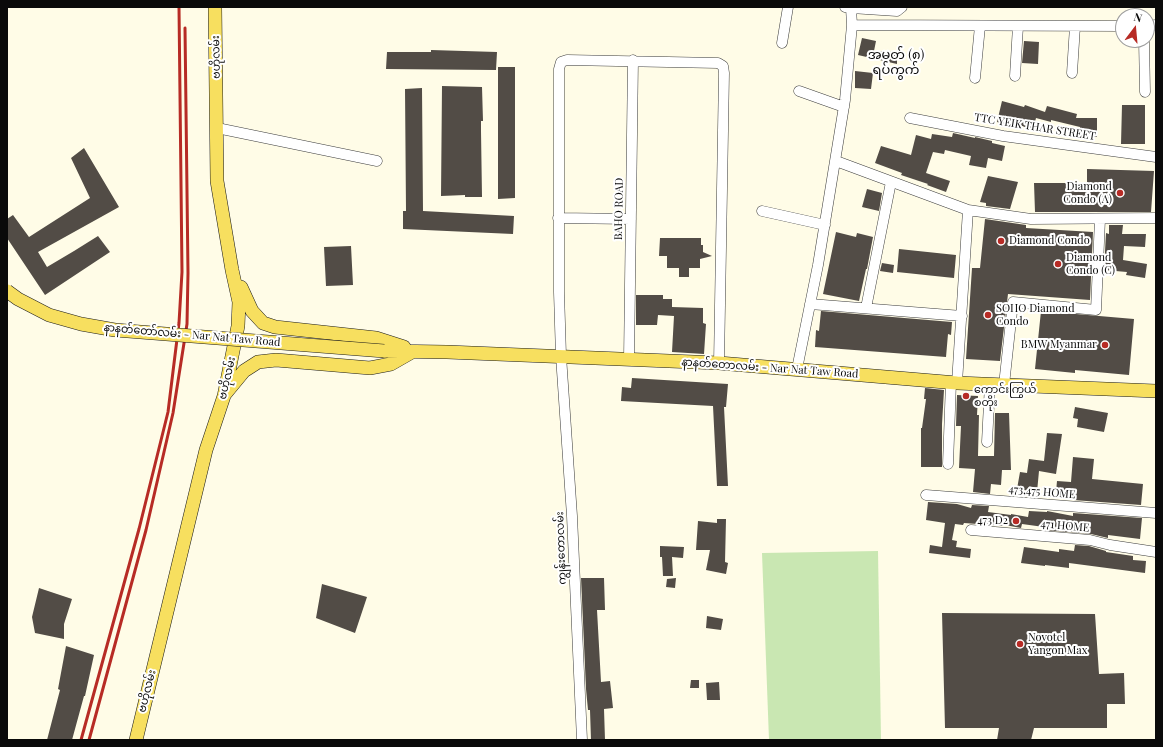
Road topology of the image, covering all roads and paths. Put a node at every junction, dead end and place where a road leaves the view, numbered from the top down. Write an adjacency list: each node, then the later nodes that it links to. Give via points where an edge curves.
1 (215, 7): 20 (main road, ဗဟိုလမ်း)
2 (788, 7): 10 (street)
3 (848, 7): 4 (street, via 896,11); 5 (street)
4 (902, 7)
5 (852, 25): 6 (street); 18 (street)
6 (980, 26): 7 (street); 15 (street)
7 (1018, 26): 8 (street); 14 (street)
8 (1075, 26): 9 (street); 13 (street)
9 (1115, 26)
10 (782, 43)
11 (1144, 48): 17 (street)
12 (633, 60): 27 (street, ကျွန်းတောလမ်း, via 561,62 558,69); 29 (street, BAHO ROAD); 41 (street, via 718,63 723,66)
13 (1072, 73)
14 (1015, 76)
15 (975, 78)
16 (799, 91): 18 (street)
17 (1145, 92)
18 (844, 107): 23 (street)
19 (910, 118): 21 (street, TTC YEIK THAR STREET, via 1003,136)
20 (217, 128): 22 (street); 32 (main road, ဗဟိုလမ်း, via 217,181)
21 (1156, 157)
22 (376, 161)
23 (836, 161): 24 (street); 31 (street)
24 (891, 182): 25 (street); 35 (street)
25 (968, 210): 30 (street, via 1031,219); 36 (street)
26 (762, 211): 31 (street)
27 (558, 218): 29 (street); 39 (street, ကျွန်းတောလမ်း)
28 (1156, 218): 30 (street)
29 (631, 219): 40 (street, BAHO ROAD)
30 (1100, 219): 45 (street, via 1096,310 1013,302)
31 (825, 225): 34 (street)
32 (232, 270): 38 (main road, via 252,311 263,323 275,327 376,338); 47 (main road, ဗဟိုလမ်း, via 239,302 238,326)
33 (7, 291): 37 (main road, နာနတ်တော်လမ်း - Nar Nat Taw Road, bridge, via 49,315 115,330)
34 (810, 304): 35 (street); 42 (street)
35 (866, 308): 36 (street)
36 (962, 316): 43 (street)
37 (384, 351): 38 (main road, နာနတ်တောလမ်း - Nar Nat Taw Road)
38 (416, 351): 39 (main road, နာနတ်တောလမ်း - Nar Nat Taw Road); 47 (main road, via 391,364 370,368 276,360 258,362 244,371)
39 (561, 356): 40 (main road, နာနတ်တောလမ်း - Nar Nat Taw Road); 55 (street, ကျွန်းတောလမ်း, via 572,516)
40 (629, 358): 41 (main road, နာနတ်တောလမ်း - Nar Nat Taw Road)
41 (719, 363): 42 (main road, နာနတ်တောလမ်း - Nar Nat Taw Road)
42 (797, 369): 43 (main road, နာနတ်တောလမ်း - Nar Nat Taw Road)
43 (954, 383): 44 (main road, နာနတ်တောလမ်း - Nar Nat Taw Road); 49 (street)
44 (990, 384): 45 (main road, နာနတ်တောလမ်း - Nar Nat Taw Road); 48 (street)
45 (1004, 385): 46 (main road, နာနတ်တောလမ်း - Nar Nat Taw Road)
46 (1156, 391)
47 (224, 396): 54 (main road, ဗဟိုလမ်း, via 206,450)
48 (987, 442)
49 (948, 464)
50 (926, 494): 51 (street, 473,475 HOME)
51 (1156, 513)
52 (971, 530): 53 (street, 471 HOME, via 1090,540)
53 (1156, 552)
54 (136, 740)
55 (582, 740)

